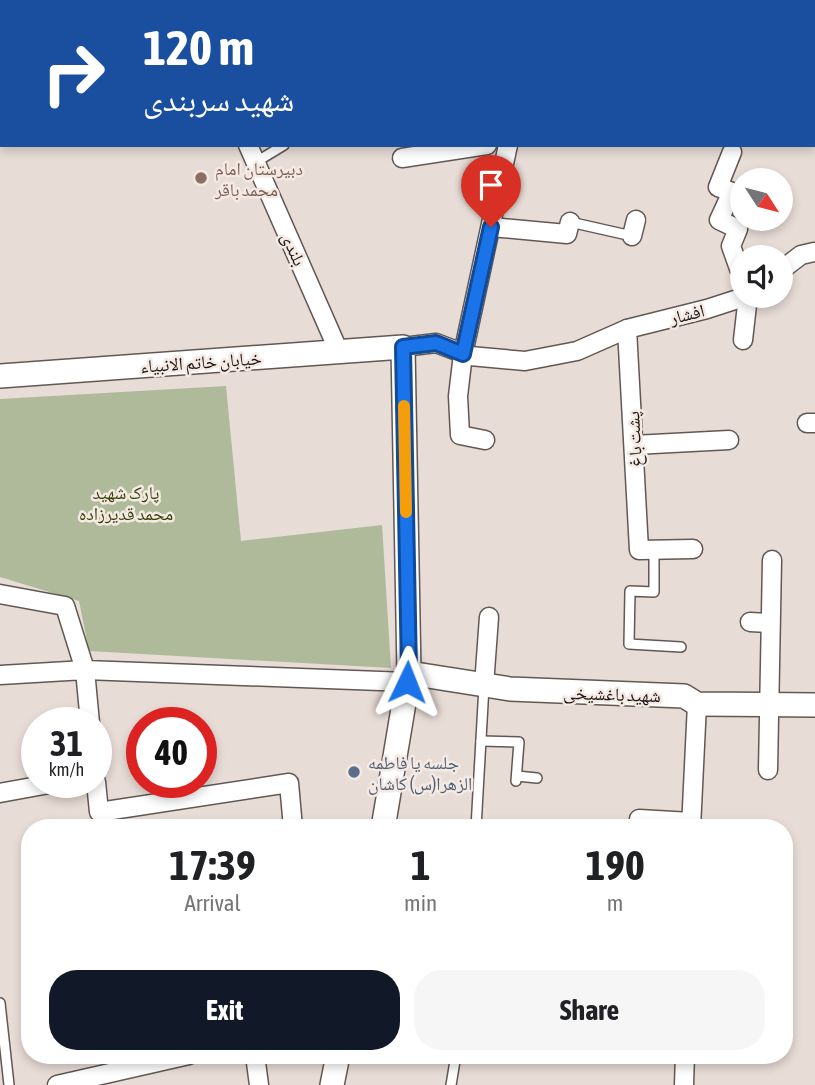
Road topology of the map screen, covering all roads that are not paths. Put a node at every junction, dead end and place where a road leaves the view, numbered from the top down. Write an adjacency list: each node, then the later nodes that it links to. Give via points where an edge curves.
1 (249, 147): 7 (street, بلندی)
2 (281, 147): 7 (lane)
3 (474, 147): 6 (street)
4 (508, 147): 9 (street)
5 (732, 152): 11 (street, via 718,187 732,192 719,220 738,229)
6 (402, 158)
7 (256, 162): 19 (street, بلندی)
8 (570, 222): 9 (street, via 567,234); 10 (lane)
9 (491, 227): 20 (street)
10 (634, 228)
11 (731, 245)
12 (815, 252): 13 (street)
13 (793, 261)
14 (730, 302): 16 (street, افشار)
15 (747, 308): 17 (street)
16 (627, 329): 20 (street, افشار, via 577,351 525,361); 24 (street, پشت باغ)
17 (743, 340)
18 (403, 347): 19 (street, خیابان خاتم الانبیاء); 20 (street, افشار, via 436,343); 35 (street)
19 (339, 352): 21 (street, خیابان خاتم الانبیاء)
20 (463, 354): 22 (street, via 460,435)
21 (0, 376)
22 (485, 440)
23 (729, 440): 24 (street)
24 (634, 445): 26 (street, پشت باغ)
25 (693, 549): 26 (street)
26 (647, 550): 32 (lane, via 654,592 630,591 629,644)
27 (772, 560): 31 (street)
28 (0, 594): 33 (street, via 65,606)
29 (489, 617): 36 (street)
30 (750, 622): 31 (street)
31 (770, 623): 38 (street)
32 (681, 647)
33 (85, 670): 34 (street); 35 (street); 40 (street)
34 (0, 675)
35 (408, 678): 36 (street, شهید باغشیخی); 49 (street)
36 (484, 685): 37 (street, شهید باغشیخی, via 510,690 684,696); 41 (lane)
37 (697, 704): 38 (street, شهید باغشیخی); 52 (street)
38 (768, 704): 39 (street, شهید باغشیخی); 42 (street)
39 (815, 705)
40 (88, 707)
41 (481, 741): 43 (lane, via 519,742 516,779); 50 (lane)
42 (768, 770)
43 (537, 778)
44 (21, 789): 45 (street)
45 (0, 793)
46 (98, 798): 48 (street, via 99,812 289,783)
47 (639, 818): 51 (street)
48 (292, 819)
49 (384, 819)
50 (477, 819)
51 (646, 819)
52 (691, 819)
53 (0, 1003): 60 (lane)
54 (149, 1064): 61 (street)
55 (256, 1064): 62 (street)
56 (336, 1064): 63 (street)
57 (454, 1064): 64 (lane)
58 (687, 1064): 59 (street)
59 (690, 1082)
60 (9, 1085)
61 (57, 1085)
62 (259, 1085)
63 (332, 1085)
64 (451, 1085)

